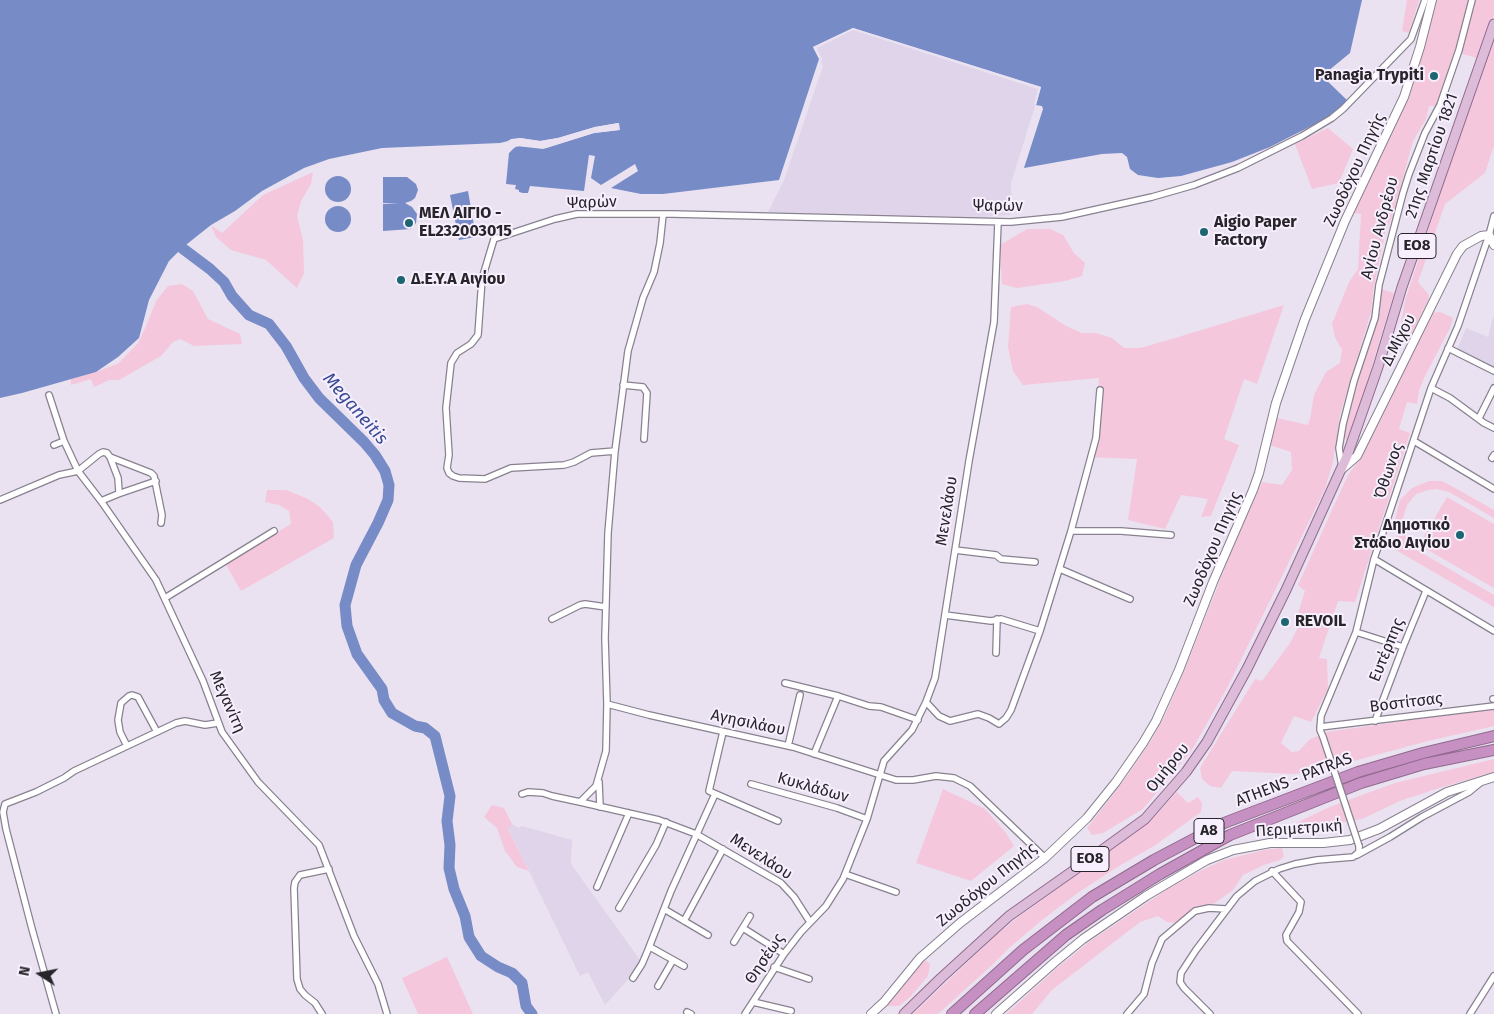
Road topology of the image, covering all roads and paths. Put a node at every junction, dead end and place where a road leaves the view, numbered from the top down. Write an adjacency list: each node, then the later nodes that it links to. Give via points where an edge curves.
1 (1425, 0): 7 (street, Ψαρών, via 1411,39 1343,109 1302,136 1215,177 1152,197 1062,217)
2 (1432, 0): 85 (main road, Ζωοδόχου Πηγής, via 1404,97 1345,221 1305,319 1281,386 1253,490 1167,698 1142,743 1104,798)
3 (1472, 0): 25 (street, Αγίου Ανδρέου, via 1440,105 1408,174 1384,262 1375,318 1343,424 1339,448)
4 (1494, 24): 25 (main road, 21ης Μαρτίου 1821 / ΕΟ8)
5 (663, 215): 7 (street, Ψαρών); 12 (street, via 654,272 630,343); 23 (street, Ψαρών, via 577,214 494,239 482,279 478,335 457,353 451,363 446,408 450,455 447,468 453,476 485,479 511,468 564,465 591,453)
6 (1494, 216): 8 (street, Όθωνος)
7 (998, 222): 36 (street, Μενελάου, via 994,322)
8 (1492, 236): 9 (main road); 10 (street, Όθωνος); 25 (main road, Δ.Μίχου, via 1481,236 1463,246 1457,254 1357,456)
9 (1494, 245)
10 (1448, 348): 11 (street); 13 (street, Όθωνος)
11 (1494, 371)
12 (623, 385): 19 (street, via 642,387 647,392); 23 (street)
13 (1431, 388): 17 (street); 21 (street, Όθωνος)
14 (1494, 388): 17 (street)
15 (1100, 390): 33 (street, via 1096,438)
16 (49, 395): 20 (street, Μεγανίτη)
17 (1479, 418): 18 (street)
18 (1494, 428)
19 (644, 439)
20 (64, 441): 22 (street); 26 (street, Μεγανίτη)
21 (1414, 442): 28 (street); 37 (street, Όθωνος)
22 (54, 445)
23 (615, 451): 43 (street)
24 (110, 457): 26 (street, via 101,452); 27 (street, via 151,473); 29 (street, via 118,478)
25 (1342, 469): 116 (main road, Ομήρου / ΕΟ8, via 1247,669 1207,742 1186,772 1145,819 1009,916)
26 (78, 471): 30 (street, via 59,475); 31 (street, Μεγανίτη)
27 (156, 480): 29 (street); 32 (street)
28 (1494, 489)
29 (118, 494): 31 (street)
30 (0, 500)
31 (101, 501): 41 (street, Μεγανίτη)
32 (161, 523)
33 (1071, 530): 35 (street); 39 (street)
34 (274, 531): 41 (street)
35 (1171, 535)
36 (955, 550): 38 (street); 44 (street, Μενελάου)
37 (1374, 559): 40 (street); 49 (street, Όθωνος)
38 (1034, 562)
39 (1060, 569): 42 (street); 48 (street)
40 (1426, 591): 47 (street); 50 (street, Ευτέρπης)
41 (165, 598): 60 (street, Μεγανίτη)
42 (1130, 599)
43 (606, 607): 46 (street, via 580,605); 56 (street)
44 (945, 615): 45 (street); 55 (street, Μενελάου, via 935,678)
45 (997, 619): 48 (street); 51 (street)
46 (552, 620)
47 (1494, 631)
48 (1040, 632): 55 (street, via 1012,710 999,724 978,714 953,721 946,719 936,714)
49 (1356, 632): 50 (street); 61 (street, Όθωνος, via 1321,716)
50 (1403, 647): 59 (street, Ευτέρπης)
51 (996, 654)
52 (785, 683): 54 (street)
53 (800, 695): 66 (street)
54 (838, 696): 58 (street); 68 (street)
55 (926, 702): 58 (street, Μενελάου)
56 (607, 704): 63 (street, Αγησιλάου); 72 (street, via 606,751)
57 (1494, 706): 59 (street, Βοστίτσας)
58 (918, 720): 69 (street, Μενελάου, via 907,738 887,757)
59 (1375, 721): 61 (street, Βοστίτσας)
60 (218, 722): 62 (street, via 205,725 180,722); 86 (street, Μεγανίτη, via 258,782 316,841)
61 (1320, 727): 84 (street, bridge, via 1359,846)
62 (157, 732): 65 (street); 65 (street, via 138,697 132,694 121,703 118,720)
63 (723, 732): 66 (street, Αγησιλάου); 75 (street, via 709,789)
64 (1494, 736): 117 (highway, ATHENS - PATRAS / Α8, via 1358,772 1224,823 1092,898 1023,950)
65 (127, 746): 111 (street, via 3,807 6,829)
66 (788, 746): 68 (street, Αγησιλάου)
67 (1494, 750): 118 (highway, ATHENS - PATRAS / Α8, via 1424,764 1361,783 1230,835 1102,910 1066,936)
68 (814, 754): 69 (street, Αγησιλάου)
69 (881, 775): 79 (street, Μενελάου); 85 (street, Αγησιλάου, via 900,781 941,776 958,779 970,786)
70 (1494, 777): 71 (main road, Περιμετρική)
71 (1484, 779): 84 (street, via 1468,792); 119 (main road, Περιμετρική, via 1438,796 1379,829 1350,840 1270,843 1233,850 1208,860 1146,896 1070,949)
72 (599, 780): 76 (street, via 592,792); 77 (street)
73 (751, 784): 79 (street, Κυκλάδων)
74 (522, 794): 76 (street, Μενελάου, via 543,793)
75 (715, 794): 80 (street); 82 (street)
76 (580, 802): 77 (street, Μενελάου)
77 (600, 807): 78 (street, Μενελάου)
78 (629, 813): 81 (street, Μενελάου); 89 (street)
79 (867, 819): 88 (street, Μενελάου)
80 (778, 821)
81 (666, 822): 82 (street, Μενελάου); 91 (street)
82 (696, 834): 83 (street, Μενελάου); 92 (street)
83 (723, 849): 95 (street); 96 (street, Μενελάου, via 784,886)
84 (1357, 855): 87 (street, via 1295,864)
85 (1045, 858): 115 (main road, Ζωοδόχου Πηγής, via 920,958)
86 (329, 869): 112 (street, via 300,875 294,888 300,989); 113 (street, Μεγανίτη, via 354,936 378,984)
87 (1272, 872): 93 (street, via 1246,888); 122 (street, via 1301,902 1286,935 1287,941)
88 (845, 874): 90 (street); 96 (street, Μενελάου, via 826,906)
89 (597, 886)
90 (896, 892)
91 (619, 908)
92 (664, 909): 95 (street); 100 (street)
93 (1226, 909): 120 (street, via 1195,911 1162,939 1144,994); 121 (street, via 1181,973 1180,982 1184,988)
94 (750, 916): 97 (street)
95 (684, 921): 98 (street)
96 (810, 922): 101 (street, Θησέως)
97 (743, 928): 99 (street); 101 (street)
98 (708, 934)
99 (734, 942)
100 (650, 947): 102 (street); 106 (street)
101 (784, 954): 104 (street, Θησέως)
102 (673, 960): 103 (street); 108 (street)
103 (684, 966)
104 (774, 967): 107 (street); 109 (street, Θησέως)
105 (1494, 976): 123 (street)
106 (633, 978)
107 (809, 978)
108 (658, 986)
109 (753, 1002): 110 (street); 114 (street, Θησέως)
110 (791, 1011)
111 (56, 1014)
112 (322, 1014)
113 (387, 1014)
114 (745, 1014)
115 (871, 1014)
116 (906, 1014)
117 (952, 1014)
118 (975, 1014)
119 (996, 1014)
120 (1127, 1014)
121 (1210, 1014)
122 (1358, 1014)
123 (1470, 1014)

